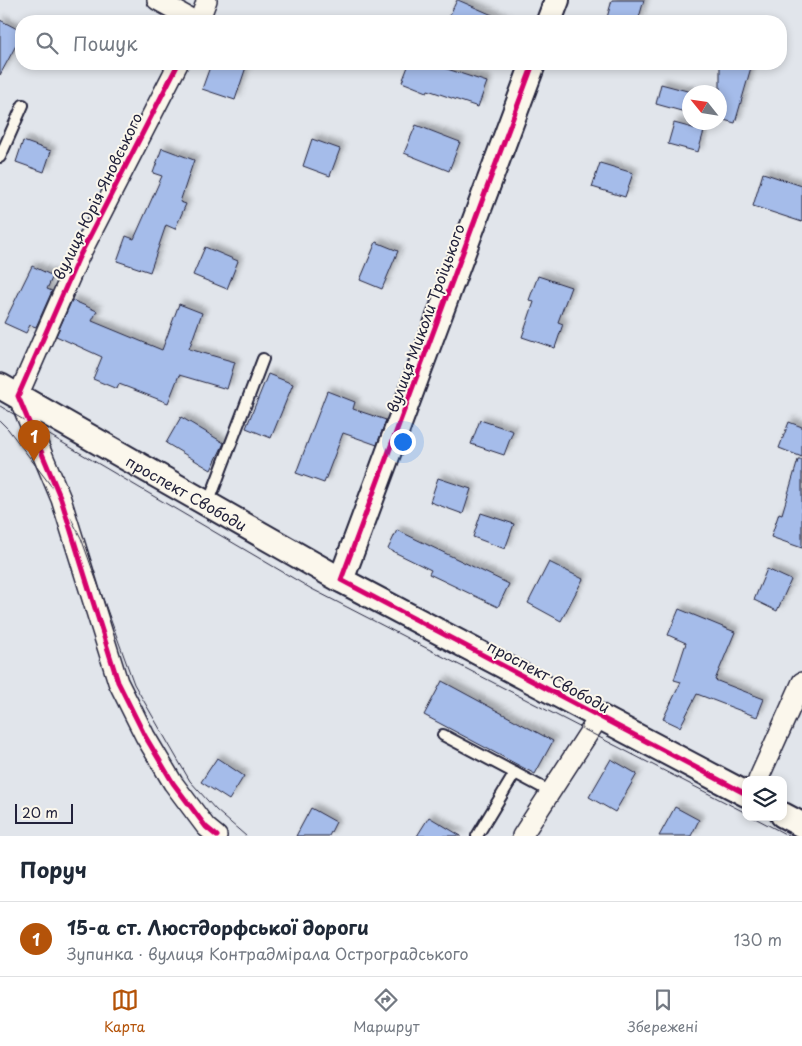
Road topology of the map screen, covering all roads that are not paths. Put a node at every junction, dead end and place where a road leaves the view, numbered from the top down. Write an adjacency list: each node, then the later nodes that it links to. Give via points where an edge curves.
1 (157, 0): 4 (street)
2 (207, 0): 5 (street)
3 (557, 0): 6 (street)
4 (184, 15)
5 (201, 15)
6 (551, 15)
7 (175, 70): 12 (street, вулиця Юрія Яновського)
8 (531, 70): 14 (street, вулиця Миколи Троїцького)
9 (23, 105): 10 (lane)
10 (0, 158)
11 (263, 359): 13 (lane)
12 (9, 391): 13 (street, проспект Свободи); 24 (street, via 61,499 118,682 144,736 173,784 206,827)
13 (208, 504): 14 (street, проспект Свободи)
14 (341, 580): 16 (street, проспект Свободи)
15 (802, 682): 19 (street)
16 (599, 717): 20 (street); 21 (street, проспект Свободи)
17 (443, 736): 18 (lane)
18 (515, 773): 20 (lane); 25 (lane)
19 (760, 776)
20 (550, 792): 26 (street)
21 (742, 792)
22 (787, 817): 23 (street)
23 (802, 825)
24 (217, 836)
25 (476, 836)
26 (522, 836)

